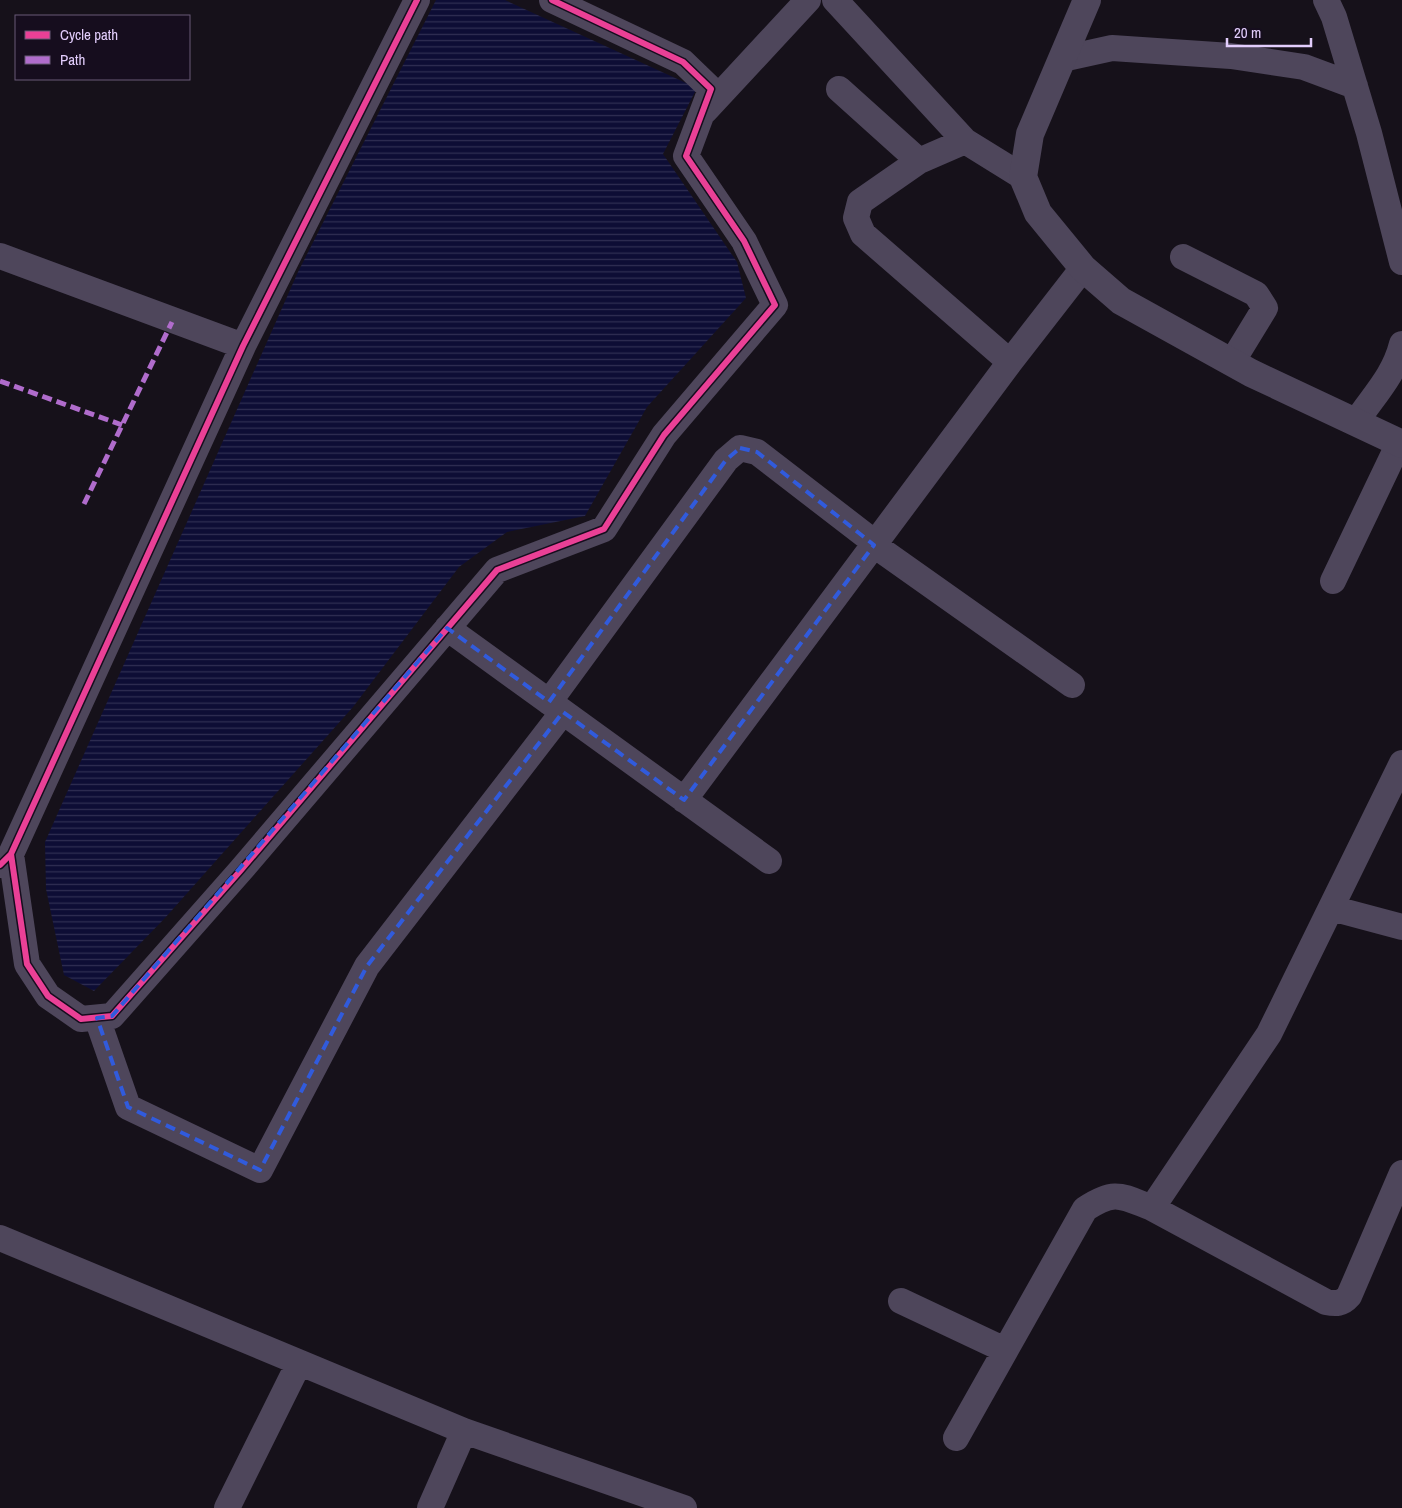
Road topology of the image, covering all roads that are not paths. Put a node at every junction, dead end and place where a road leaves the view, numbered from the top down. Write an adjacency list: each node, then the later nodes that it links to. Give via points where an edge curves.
1 (416, 0): 19 (street)
2 (552, 0): 10 (street, via 683,62 711,88)
3 (808, 0): 10 (street)
4 (835, 0): 11 (street)
5 (1087, 0): 7 (street)
6 (1326, 0): 8 (street)
7 (1062, 59): 8 (street, via 1112,48 1231,56 1304,66); 13 (street, via 1030,134)
8 (1355, 86): 16 (street)
9 (839, 89): 12 (street)
10 (702, 114): 26 (street, via 686,156 744,242 775,305 664,435 604,529 497,570)
11 (965, 140): 12 (street); 13 (street)
12 (919, 161): 20 (street, via 860,202 856,218 863,234)
13 (1023, 177): 17 (street, via 1038,213)
14 (0, 256): 19 (street)
15 (1183, 257): 21 (street, via 1256,294 1264,308)
16 (1402, 262)
17 (1083, 268): 20 (street); 21 (street, via 1121,300)
18 (1402, 344): 22 (street, via 1391,376)
19 (243, 346): 31 (street)
20 (1010, 362): 24 (street)
21 (1232, 362): 22 (street)
22 (1356, 422): 23 (street)
23 (1400, 444): 25 (street)
24 (874, 545): 27 (street); 28 (street, via 757,452 740,448 726,460); 30 (street)
25 (1333, 581)
26 (447, 628): 28 (street); 35 (street, via 112,1016)
27 (1072, 685)
28 (556, 707): 30 (street); 35 (street, via 367,966 260,1170 128,1107)
29 (1402, 763): 33 (street)
30 (684, 800): 32 (street)
31 (5, 860): 35 (street, via 27,964 48,996 81,1019)
32 (769, 861)
33 (1331, 908): 34 (street); 37 (street, via 1269,1034)
34 (1402, 927)
35 (97, 1018)
36 (1402, 1174): 37 (street, via 1349,1296 1335,1304)
37 (1152, 1208): 40 (street, via 1122,1196 1104,1197 1086,1209)
38 (0, 1238): 41 (street)
39 (901, 1301): 40 (street)
40 (1005, 1350): 43 (street)
41 (300, 1363): 42 (street); 45 (street)
42 (464, 1431): 44 (street); 46 (street)
43 (956, 1438)
44 (651, 1503): 47 (street)
45 (227, 1508)
46 (430, 1508)
47 (684, 1508)

